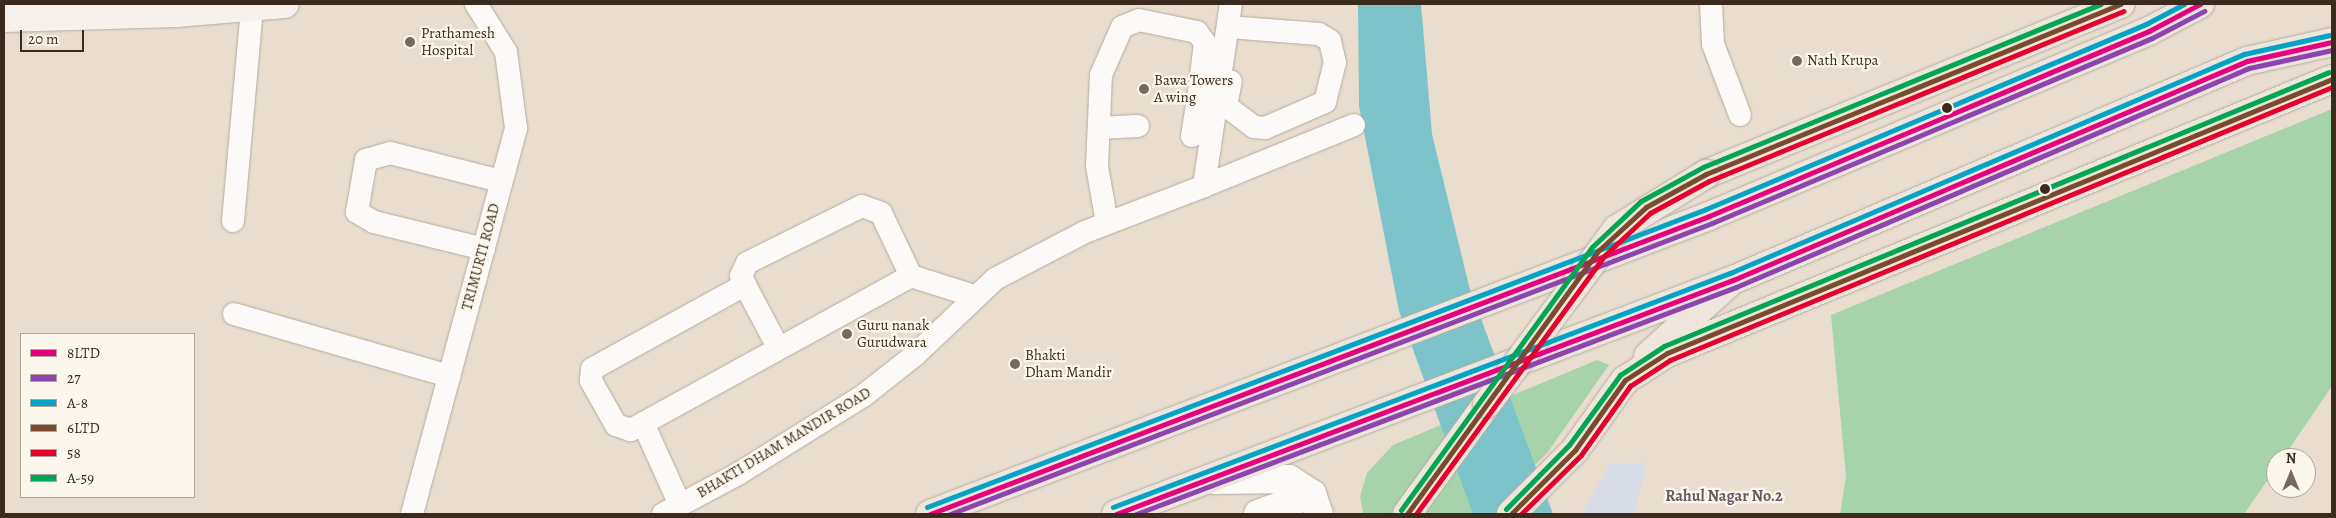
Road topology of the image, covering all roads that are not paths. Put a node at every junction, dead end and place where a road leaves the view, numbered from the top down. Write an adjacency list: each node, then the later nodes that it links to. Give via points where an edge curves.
1 (284, 4): 7 (main road)
2 (476, 4): 20 (street, TRIMURTI ROAD, via 506,52 516,128)
3 (1232, 4): 9 (street)
4 (1711, 4): 14 (street, via 1713,44)
5 (2120, 4): 41 (main road, bridge, via 1706,174 1616,229)
6 (2200, 4): 38 (main road, via 2149,31 1709,216)
7 (252, 7): 8 (main road); 22 (street)
8 (4, 18)
9 (1234, 27): 12 (street); 13 (street, via 1226,106 1260,128); 13 (street, via 1303,31 1330,41 1336,62 1329,94 1325,102)
10 (2332, 42): 26 (main road, via 2247,61)
11 (2332, 79): 32 (main road, via 1667,353)
12 (1207, 100): 17 (street, via 1203,36 1170,24 1127,23 1118,32 1101,76); 18 (street); 21 (street)
13 (1295, 115): 19 (street)
14 (1740, 115)
15 (1354, 125): 19 (street, BHAKTI DHAM MANDIR ROAD)
16 (1138, 126): 17 (street)
17 (1099, 128): 23 (street, via 1096,166)
18 (1192, 136)
19 (1303, 145): 21 (street, BHAKTI DHAM MANDIR ROAD)
20 (501, 181): 24 (street, TRIMURTI ROAD); 24 (street, via 390,153 366,160 357,212 374,222)
21 (1204, 186): 23 (street, BHAKTI DHAM MANDIR ROAD)
22 (233, 221)
23 (1107, 223): 28 (street, BHAKTI DHAM MANDIR ROAD, via 995,279)
24 (484, 249): 31 (street, TRIMURTI ROAD)
25 (911, 276): 27 (street, via 881,213 862,206 747,263 741,276); 28 (street); 30 (street)
26 (1733, 280): 32 (main road, via 1680,322); 34 (main road, bridge)
27 (745, 285): 30 (street); 33 (street, via 592,369 591,381 616,425 631,430)
28 (974, 296): 36 (street, BHAKTI DHAM MANDIR ROAD, via 915,356 863,396)
29 (234, 314): 31 (street)
30 (778, 347): 33 (street)
31 (449, 376): 37 (street, TRIMURTI ROAD)
32 (1625, 380): 42 (main road, via 1575,450)
33 (643, 423): 36 (street)
34 (1204, 480): 35 (street, via 1273,476 1289,479); 39 (main road)
35 (1315, 504): 40 (street)
36 (671, 510)
37 (412, 514)
38 (930, 514)
39 (1116, 514)
40 (1258, 514)
41 (1406, 514)
42 (1511, 514)

